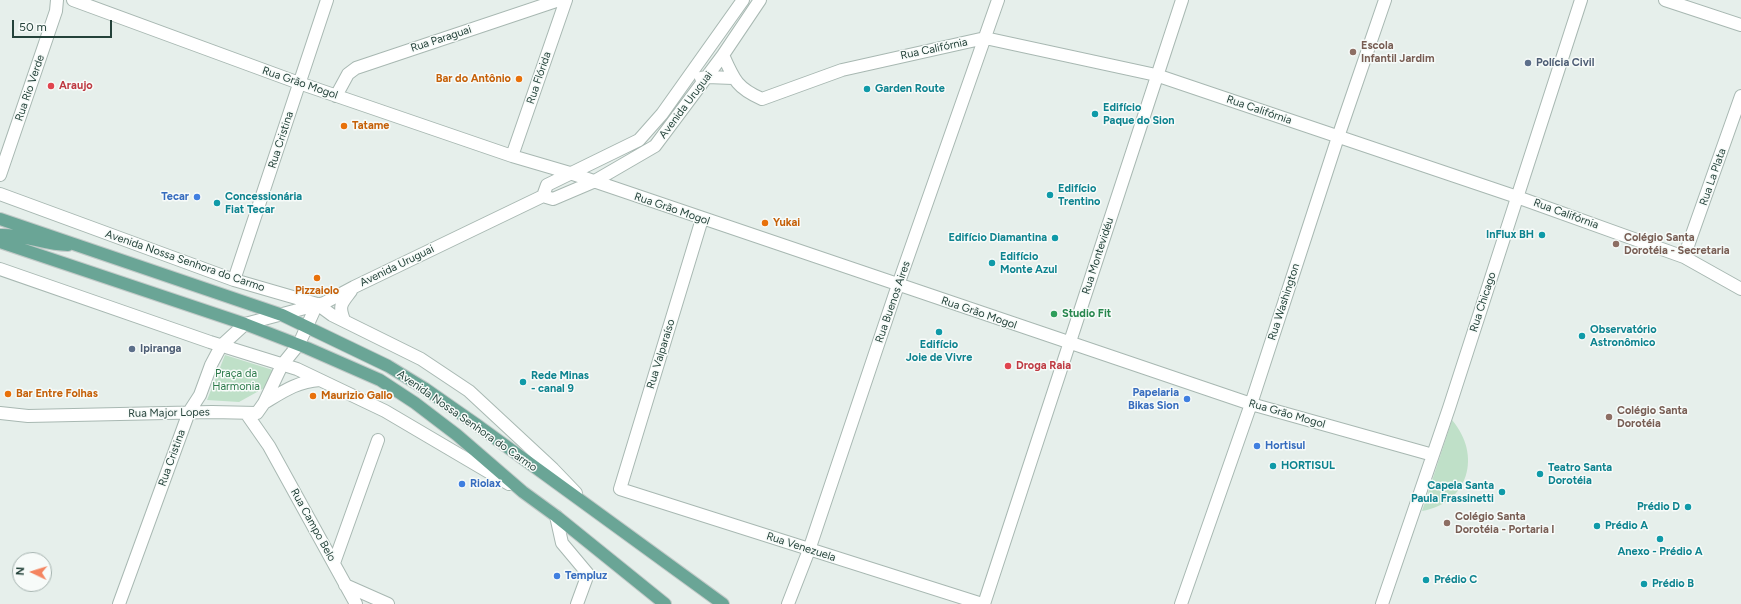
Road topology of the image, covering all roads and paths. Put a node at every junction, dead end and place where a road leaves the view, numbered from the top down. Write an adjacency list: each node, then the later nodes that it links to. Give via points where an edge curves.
1 (57, 0): 27 (street, Rua Rio Verde, via 56,11)
2 (73, 0): 20 (street, Rua Grão Mogol)
3 (327, 0): 20 (street, Rua Cristina)
4 (559, 0): 21 (street, Rua Paraguai, via 356,68 348,74)
5 (566, 0): 24 (street, Rua Flórida)
6 (743, 0): 19 (street, Avenida Uruguai)
7 (760, 0): 15 (street, Avenida Uruguai)
8 (998, 0): 14 (street, Rua Buenos Aires)
9 (1182, 0): 16 (street, Rua Montevidéu)
10 (1385, 0): 23 (street, Rua Washington)
11 (1581, 0): 31 (street, Rua Chicago)
12 (1665, 0): 13 (street)
13 (1741, 25)
14 (985, 38): 16 (street, Rua Califórnia); 18 (street, Rua Califórnia, via 842,70 762,99 746,92); 40 (street, Rua Buenos Aires)
15 (723, 55): 17 (street, Avenida Uruguai); 18 (street)
16 (1156, 75): 23 (street, Rua Califórnia); 49 (street, Rua Montevidéu)
17 (707, 77): 18 (street); 19 (street); 28 (street, Avenida Uruguai, via 655,146)
18 (733, 78)
19 (686, 81): 26 (street, Avenida Uruguai, via 639,140)
20 (299, 83): 21 (street, Rua Grão Mogol); 39 (street, Rua Cristina)
21 (336, 96): 24 (street, Rua Grão Mogol)
22 (1741, 96): 37 (street, Rua La Plata)
23 (1338, 137): 31 (street, Rua Califórnia); 55 (street, Rua Washington)
24 (512, 156): 25 (street, Rua Grão Mogol)
25 (529, 162): 26 (street, Rua Grão Mogol); 29 (street, Rua Grão Mogol, via 544,175)
26 (570, 173): 28 (street, Rua Grão Mogol); 29 (street, Avenida Uruguai)
27 (0, 175)
28 (593, 182): 29 (street, Avenida Uruguai, via 553,199); 33 (street, Rua Grão Mogol)
29 (545, 191): 41 (street, Avenida Uruguai)
30 (0, 194): 39 (street, Avenida Nossa Senhora do Carmo)
31 (1517, 197): 37 (street, Rua Califórnia); 61 (street, Rua Chicago)
32 (0, 219): 36 (main road, Avenida Nossa Senhora do Carmo)
33 (702, 219): 40 (street, Rua Grão Mogol); 62 (street, Rua Valparaíso)
34 (0, 234): 36 (main road, via 20,236 54,245)
35 (0, 242): 46 (main road, Avenida Nossa Senhora do Carmo)
36 (82, 246): 44 (main road, Avenida Nossa Senhora do Carmo)
37 (1684, 257): 42 (street, Rua Califórnia)
38 (0, 269): 50 (street, Avenida Nossa Senhora do Carmo)
39 (234, 280): 43 (street, Avenida Nossa Senhora do Carmo)
40 (898, 285): 49 (street, Rua Grão Mogol); 66 (street, Rua Buenos Aires)
41 (354, 287): 43 (street, Avenida Uruguai, via 324,303); 45 (street, via 339,310)
42 (1741, 289)
43 (317, 304): 44 (street, Avenida Uruguai); 45 (street, Avenida Nossa Senhora do Carmo); 47 (street)
44 (282, 315): 46 (street, Avenida Uruguai); 47 (main road, Avenida Nossa Senhora do Carmo)
45 (344, 320): 64 (street, Avenida Nossa Senhora do Carmo, via 421,359 469,391 553,469)
46 (245, 324): 48 (main road, Avenida Nossa Senhora do Carmo); 50 (street, Rua Cristina)
47 (307, 328): 48 (street); 64 (main road, Avenida Nossa Senhora do Carmo, via 388,366 424,388)
48 (299, 344): 51 (street); 63 (main road, Avenida Nossa Senhora do Carmo, via 380,380 415,403 457,435)
49 (1069, 344): 55 (street, Rua Grão Mogol); 76 (street, Rua Montevidéu)
50 (221, 346): 51 (street, Avenida Nossa Senhora do Carmo); 53 (street, Rua Cristina)
51 (282, 364): 52 (street, Avenida Nossa Senhora do Carmo); 54 (street)
52 (321, 380): 54 (street, via 304,382 288,388); 63 (street, Avenida Nossa Senhora do Carmo, via 385,411)
53 (200, 395): 56 (street, Rua Cristina); 57 (street, via 203,404)
54 (264, 403): 59 (street)
55 (1251, 404): 61 (street, Rua Grão Mogol); 77 (street, Rua Washington)
56 (189, 412): 57 (street, Rua Major Lopes); 58 (street, Rua Major Lopes, via 28,416); 69 (street, Rua Cristina)
57 (212, 412): 59 (street, Rua Major Lopes)
58 (0, 413)
59 (252, 413): 67 (street, Rua Campo Belo)
60 (378, 440): 67 (street)
61 (1433, 455): 78 (street, Rua Chicago)
62 (620, 489): 66 (street, Rua Venezuela)
63 (523, 492): 65 (main road, Avenida Nossa Senhora do Carmo)
64 (591, 509): 74 (main road, Avenida Nossa Senhora do Carmo)
65 (556, 516): 72 (street, via 562,543 588,574); 73 (main road, Avenida Nossa Senhora do Carmo)
66 (809, 550): 75 (street, Rua Buenos Aires); 76 (street, Rua Venezuela)
67 (334, 563): 68 (street, Rua Campo Belo)
68 (345, 585): 70 (street, Rua Campo Belo); 71 (street)
69 (119, 604)
70 (356, 604)
71 (388, 604)
72 (577, 604)
73 (665, 604)
74 (723, 604)
75 (788, 604)
76 (983, 604)
77 (1181, 604)
78 (1382, 604)

